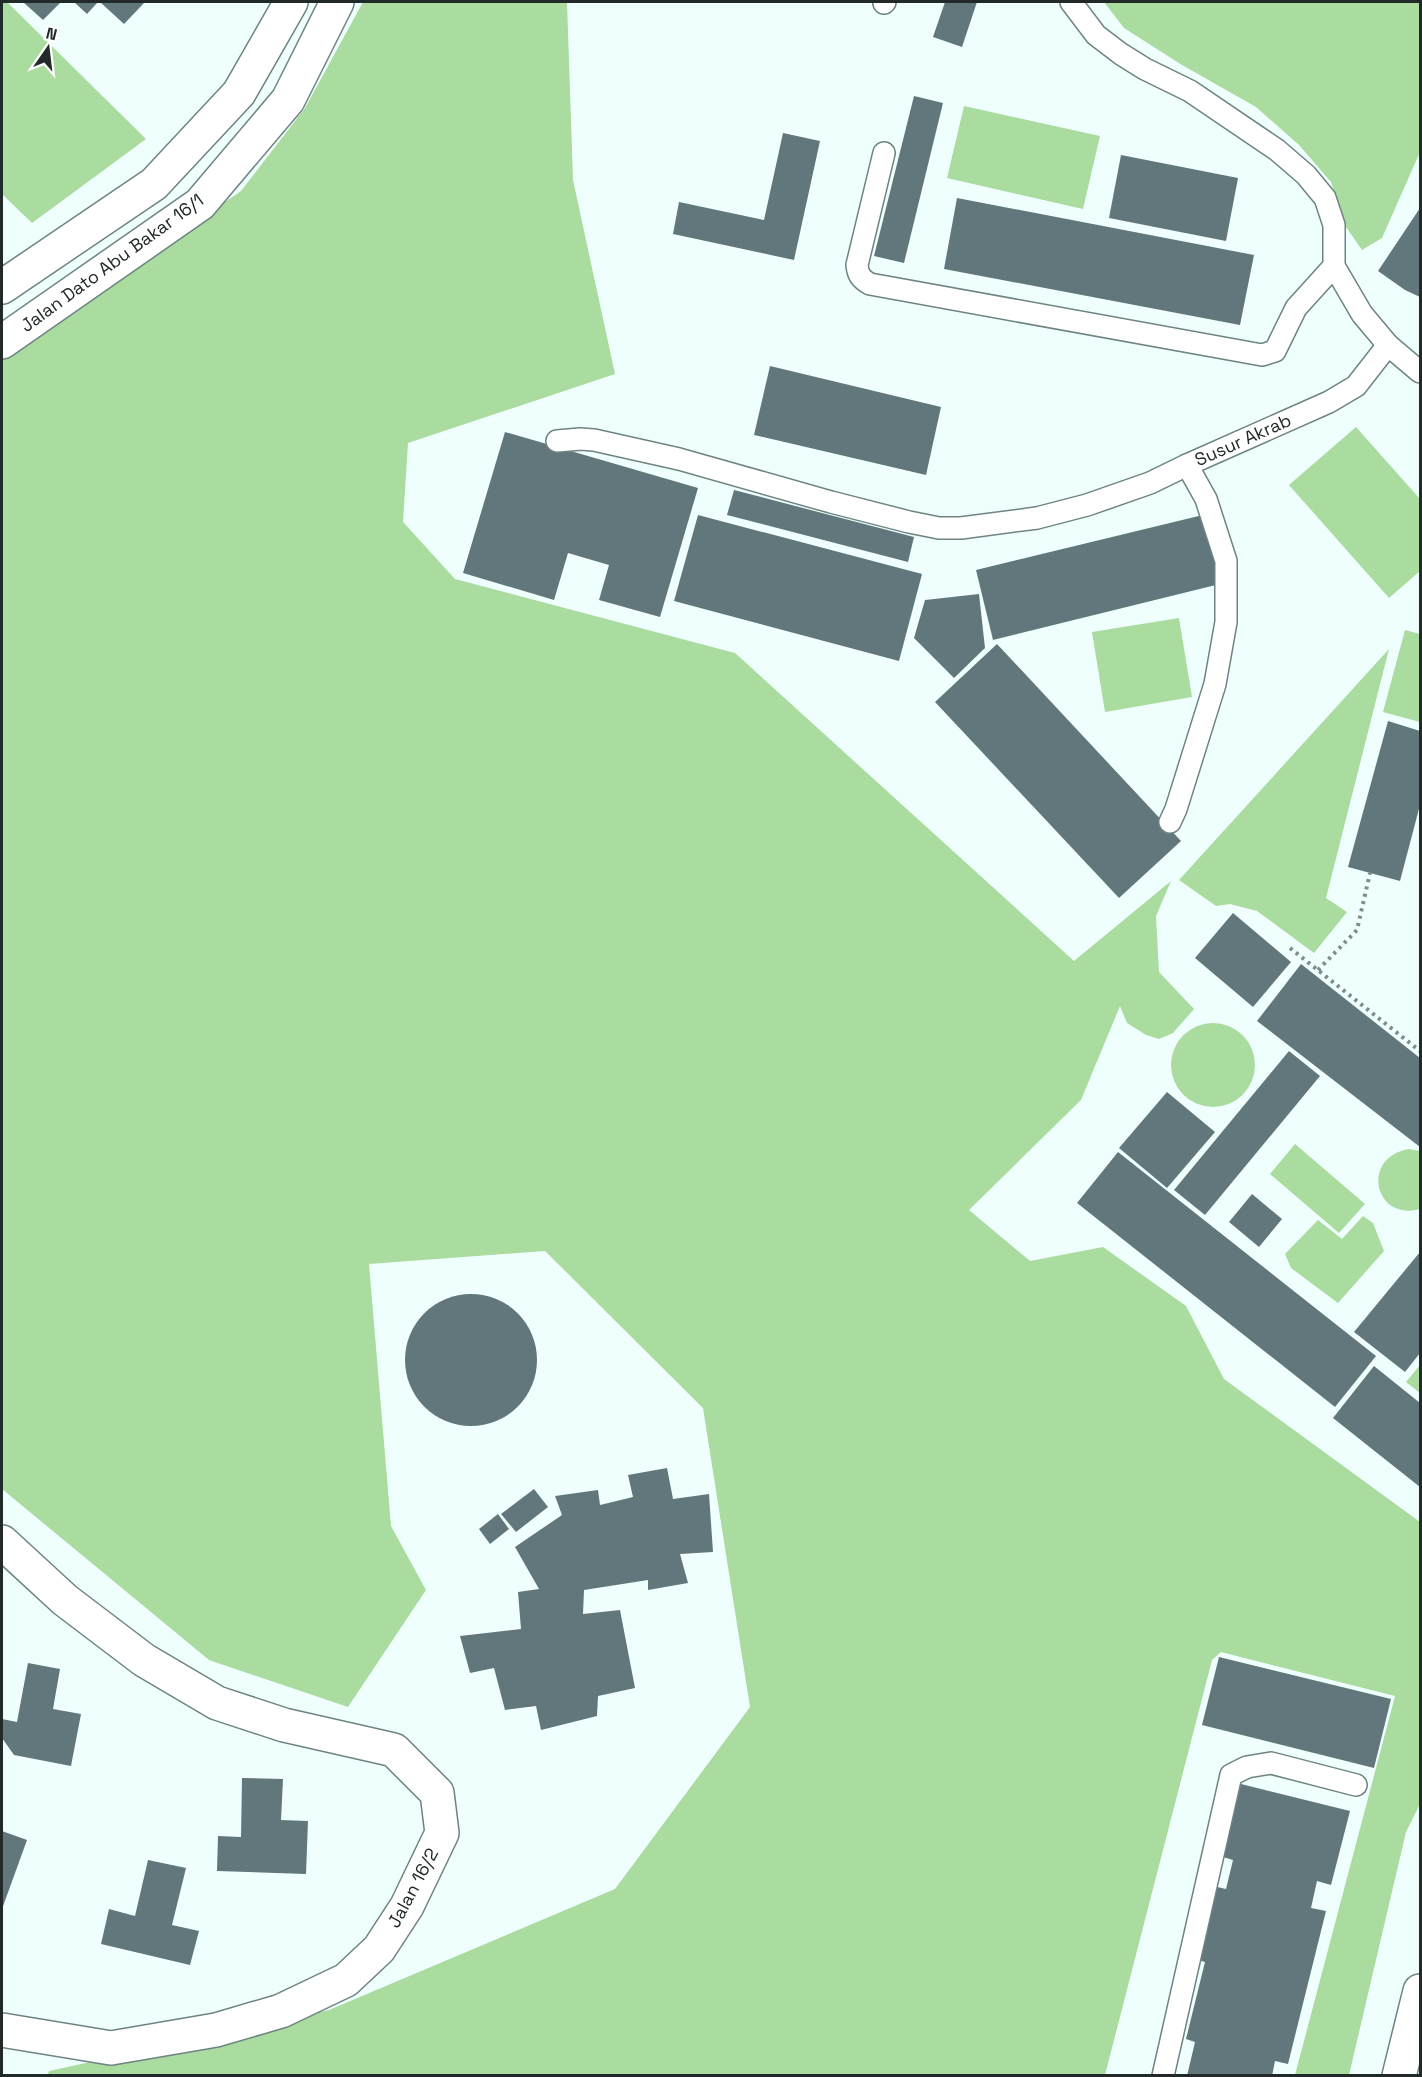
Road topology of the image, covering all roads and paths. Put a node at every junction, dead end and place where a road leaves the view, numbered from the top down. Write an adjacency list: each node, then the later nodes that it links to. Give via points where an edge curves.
1 (291, 2): 6 (street, via 239,93 154,184)
2 (337, 2): 7 (street, Jalan Dato Abu Bakar 16/1, via 288,100 200,204)
3 (1071, 2): 5 (lane, via 1096,34 1121,54 1190,91 1277,150 1306,175 1325,198 1334,225)
4 (884, 153): 5 (lane, via 857,265 862,280 870,284 1262,355 1275,351 1296,308)
5 (1334, 266): 8 (lane, via 1362,314)
6 (2, 287)
7 (2, 342)
8 (1388, 345): 9 (lane); 11 (lane, Susur Akrab, via 1356,386 1329,402)
9 (1420, 372)
10 (557, 441): 11 (lane, via 594,440 679,459 939,528 1037,518 1087,505)
11 (1187, 465): 12 (lane, Susur Akrab, via 1206,499 1226,561 1226,622 1215,684)
12 (1170, 822)
13 (1370, 873): 15 (path, via 1356,930)
14 (1290, 948): 15 (path)
15 (1318, 970): 16 (path)
16 (1420, 1051)
17 (2, 1542): 20 (street, Jalan 16/2, via 66,1600 144,1660 217,1703 284,1725 394,1750 437,1793 442,1833 407,1906 379,1949 346,1980 281,2011 216,2030 111,2048)
18 (1356, 1785): 21 (lane, via 1271,1763 1247,1767 1231,1775)
19 (1420, 1991): 22 (street)
20 (2, 2030)
21 (1162, 2076)
22 (1399, 2076)

